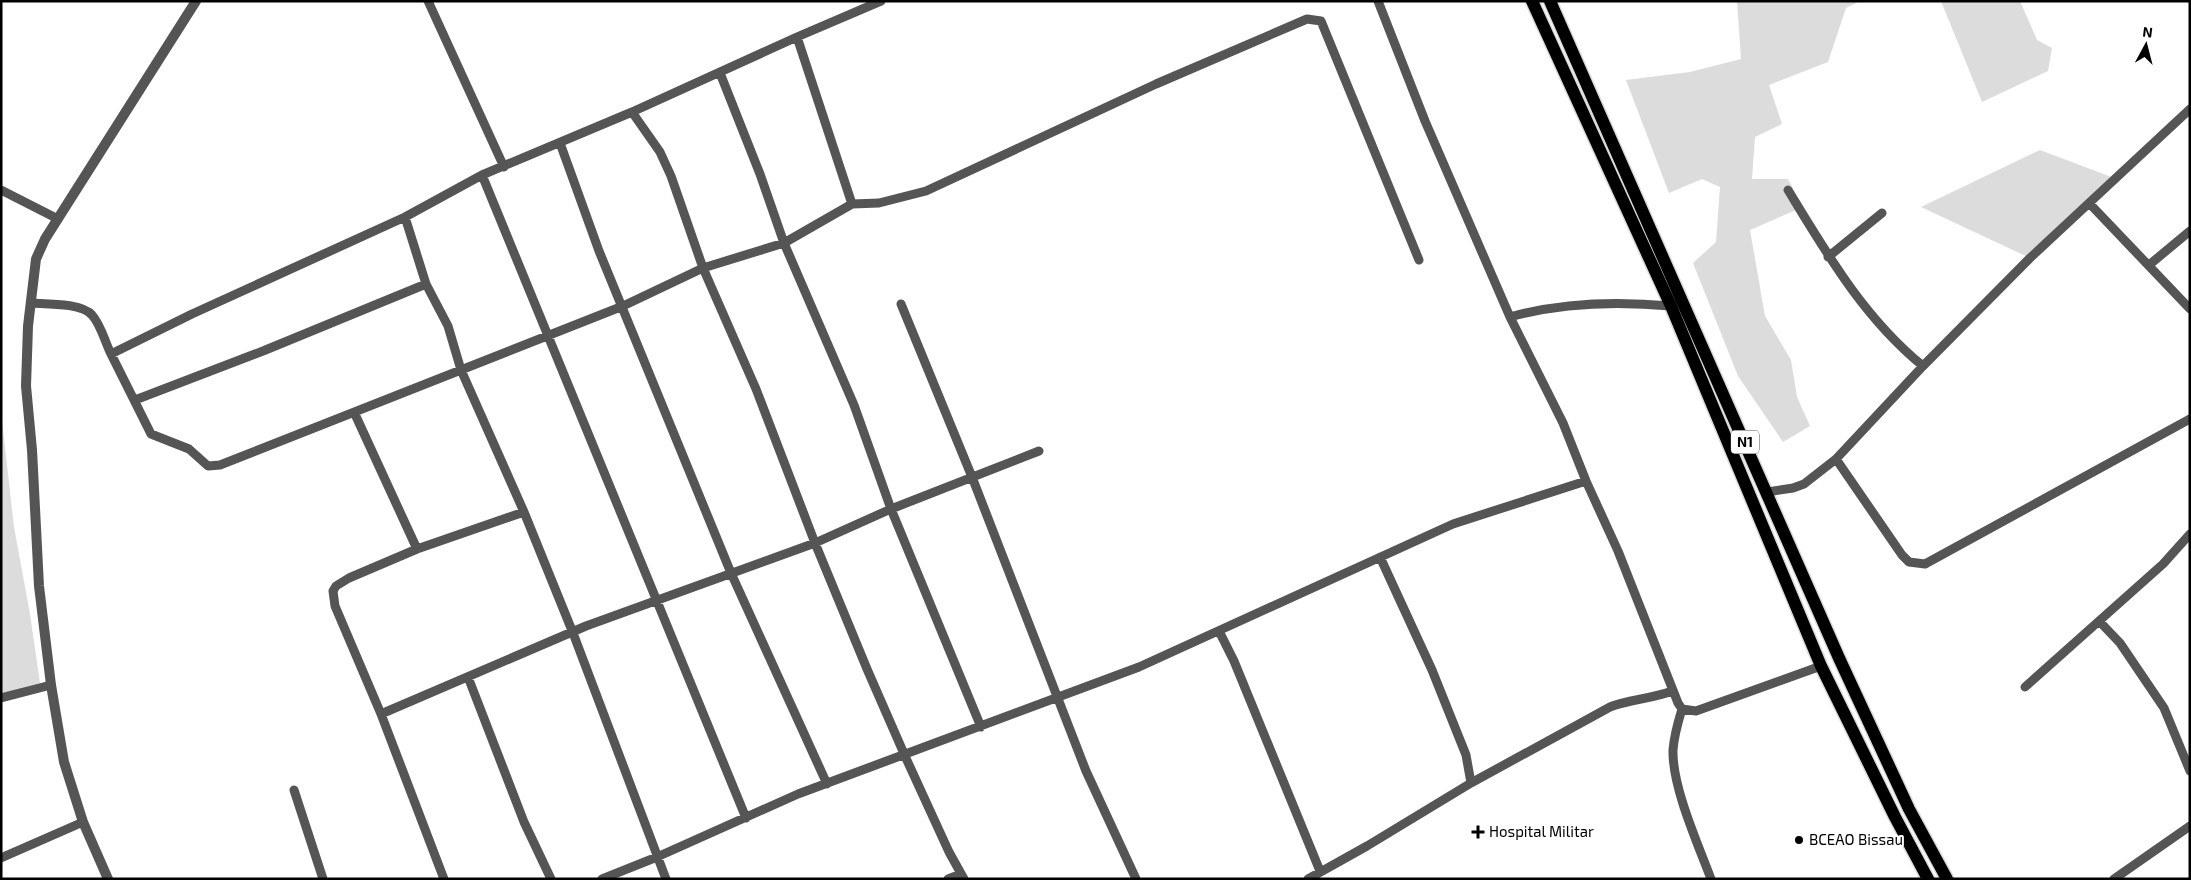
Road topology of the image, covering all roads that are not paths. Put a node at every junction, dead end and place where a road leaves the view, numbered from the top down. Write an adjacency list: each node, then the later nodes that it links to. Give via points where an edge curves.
1 (196, 1): 20 (street)
2 (428, 1): 12 (street)
3 (882, 1): 7 (street)
4 (1378, 1): 33 (street, via 1425,121)
5 (1532, 1): 31 (main road, N1)
6 (1550, 1): 45 (main road, N1)
7 (797, 37): 8 (street); 17 (street)
8 (720, 73): 10 (street); 22 (street)
9 (2190, 109): 16 (street)
10 (632, 112): 11 (street); 26 (street, via 660,152 671,176)
11 (560, 143): 12 (street); 30 (street, via 599,252)
12 (504, 167): 13 (street)
13 (482, 175): 19 (street); 34 (street)
14 (1, 190): 20 (street)
15 (1788, 190): 23 (street)
16 (2089, 203): 25 (street); 36 (street)
17 (852, 204): 22 (street); 24 (street, via 879,203 926,191 1156,84 1307,19 1321,21)
18 (1882, 213): 23 (street)
19 (405, 217): 27 (street); 35 (street)
20 (58, 219): 28 (street, via 36,259)
21 (2190, 231): 25 (street)
22 (784, 243): 26 (street); 46 (street, via 854,404)
23 (1828, 257): 36 (street, via 1878,324)
24 (1419, 260)
25 (2150, 265): 32 (street)
26 (703, 268): 30 (street); 49 (street, via 756,389)
27 (426, 284): 37 (street, via 448,326); 38 (street)
28 (31, 303): 35 (street, via 76,306 87,310 97,322); 59 (street, via 26,386 39,586)
29 (902, 304): 43 (street)
30 (623, 306): 34 (street); 52 (street)
31 (1671, 306): 33 (street, via 1586,304 1534,310); 57 (main road, N1)
32 (2190, 310)
33 (1510, 317): 44 (street, via 1563,423)
34 (547, 337): 37 (street); 53 (street)
35 (111, 354): 38 (street)
36 (1923, 366): 42 (street)
37 (461, 370): 39 (street); 47 (street)
38 (135, 400): 39 (street, via 154,436 189,449 213,467)
39 (354, 412): 50 (street)
40 (2190, 419): 42 (street, via 1925,564 1909,562 1902,555)
41 (1039, 451): 43 (street)
42 (1836, 459): 45 (street, via 1804,484)
43 (972, 477): 46 (street); 62 (street)
44 (1586, 481): 51 (street, via 1453,524); 61 (street, via 1618,551)
45 (1767, 492): 90 (main road, N1, via 1839,658 1901,791)
46 (891, 509): 49 (street); 66 (street)
47 (524, 512): 50 (street); 56 (street)
48 (2190, 534): 54 (street, via 2163,564)
49 (815, 542): 52 (street); 67 (street)
50 (417, 549): 65 (street, via 349,578 334,591 335,606)
51 (1380, 557): 55 (street); 69 (street, via 1432,670 1466,756)
52 (731, 573): 53 (street); 70 (street)
53 (657, 600): 56 (street); 72 (street)
54 (2100, 622): 60 (street); 68 (street, via 2120,643 2160,702)
55 (1220, 631): 62 (street, via 1139,667); 77 (street)
56 (573, 633): 58 (street); 75 (street)
57 (1822, 666): 64 (street, via 1706,708 1696,711); 89 (main road, N1)
58 (468, 677): 65 (street); 82 (street, via 524,822)
59 (51, 685): 63 (street); 73 (street, via 64,762)
60 (2024, 687)
61 (1672, 691): 64 (street); 69 (street, via 1610,707)
62 (1057, 697): 66 (street); 86 (street, via 1086,771)
63 (1, 698)
64 (1682, 709): 88 (street, via 1675,734 1673,764)
65 (380, 714): 81 (street)
66 (982, 727): 67 (street)
67 (905, 756): 70 (street); 78 (street)
68 (2190, 771)
69 (1471, 783): 77 (street)
70 (827, 784): 72 (street)
71 (294, 790): 80 (street)
72 (746, 818): 75 (street)
73 (83, 822): 76 (street); 79 (street)
74 (2190, 826): 91 (street)
75 (657, 857): 83 (street); 84 (street)
76 (1, 858)
77 (1320, 871): 87 (street)
78 (963, 876): 85 (street)
79 (108, 879)
80 (323, 879)
81 (444, 879)
82 (551, 879)
83 (602, 879)
84 (666, 879)
85 (948, 879)
86 (1136, 879)
87 (1308, 879)
88 (1711, 879)
89 (1928, 879)
90 (1947, 879)
91 (2114, 879)

